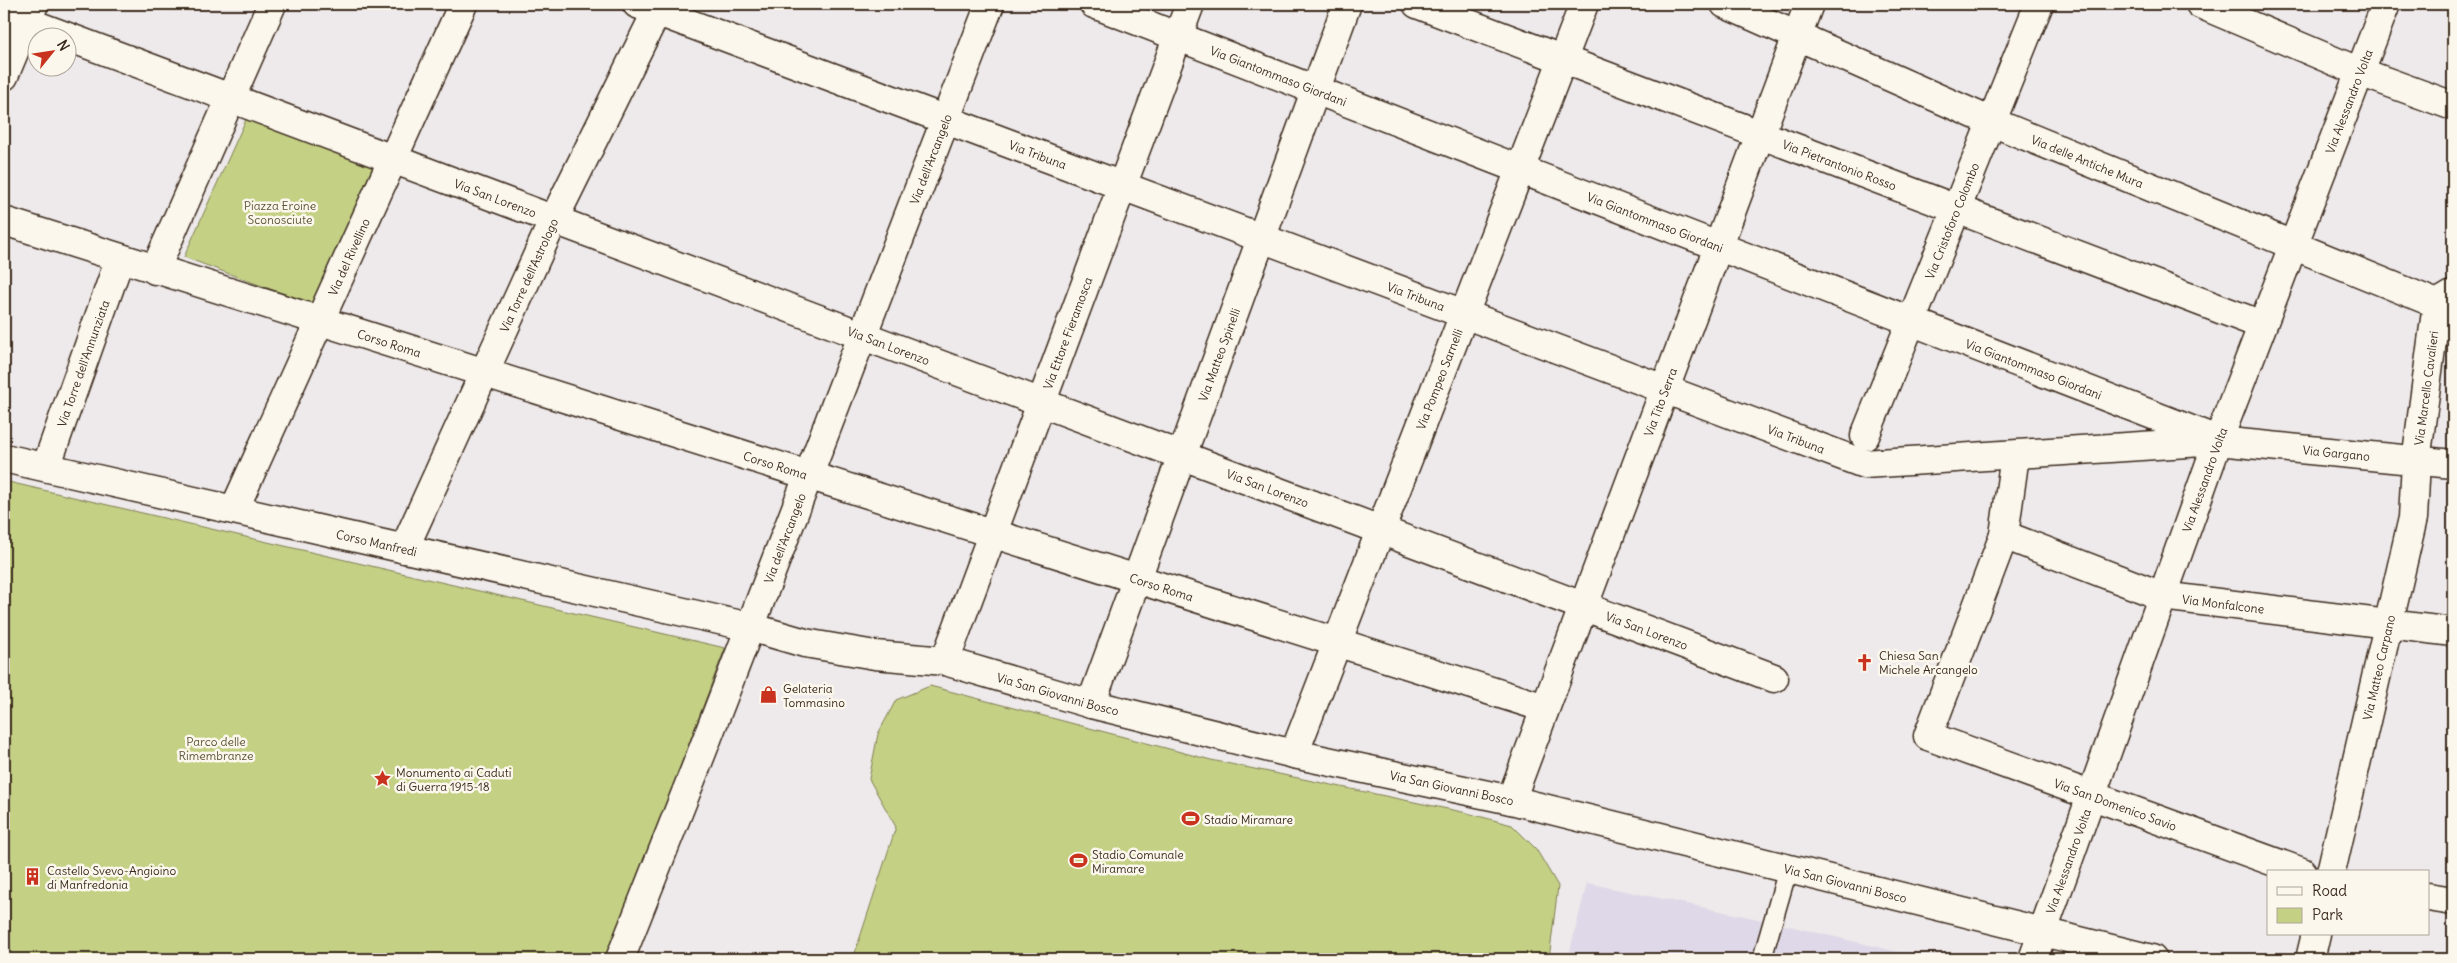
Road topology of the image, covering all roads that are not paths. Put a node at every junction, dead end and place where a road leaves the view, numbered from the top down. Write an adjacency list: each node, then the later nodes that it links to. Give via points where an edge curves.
1 (272, 4): 22 (street)
2 (463, 4): 27 (street, Via del Rivellino)
3 (990, 4): 24 (street, Via dell'Arcangelo)
4 (1094, 4): 16 (street, Via Giantommaso Giordani)
5 (1190, 4): 16 (street, Via Ettore Fieramosca)
6 (1347, 4): 21 (street, Via Matteo Spinelli)
7 (1417, 4): 18 (street, Via Pietrantonio Rosso)
8 (1584, 4): 18 (street, Via Pompeo Sarnelli)
9 (1725, 4): 17 (street, Via delle Antiche Mura)
10 (1809, 4): 17 (street, Via Tito Serra)
11 (2039, 4): 25 (street, Via Cristoforo Colombo)
12 (2200, 4): 19 (street)
13 (2386, 4): 19 (street, Via Alessandro Volta)
14 (652, 6): 24 (street, Via Tribuna); 31 (street, Via Torre dell'Astrologo)
15 (21, 12): 20 (street); 22 (street, Via San Lorenzo)
16 (1178, 36): 21 (street, Via Giantommaso Giordani); 29 (street, Via Ettore Fieramosca)
17 (1797, 36): 25 (street, Via delle Antiche Mura); 26 (street, Via Tito Serra)
18 (1563, 59): 26 (street, Via Pietrantonio Rosso); 28 (street, Via Pompeo Sarnelli)
19 (2360, 72): 23 (street); 34 (street, Via Alessandro Volta)
20 (4, 76)
21 (1316, 90): 28 (street, Via Giantommaso Giordani); 33 (street, Via Matteo Spinelli)
22 (230, 98): 27 (street, Via San Lorenzo); 37 (street)
23 (2453, 106)
24 (946, 120): 29 (street, Via Tribuna); 43 (street, Via dell'Arcangelo)
25 (1992, 122): 30 (street, Via Cristoforo Colombo); 34 (street, Via delle Antiche Mura)
26 (1760, 134): 30 (street, Via Pietrantonio Rosso); 35 (street, Via Tito Serra)
27 (393, 159): 31 (street, Via San Lorenzo); 40 (street, Via del Rivellino)
28 (1520, 169): 35 (street, Via Giantommaso Giordani); 39 (street, Via Pompeo Sarnelli)
29 (1122, 186): 33 (street, Via Tribuna); 46 (street, Via Ettore Fieramosca)
30 (1956, 209): 41 (street, Via Cristoforo Colombo); 42 (street, Via Pietrantonio Rosso)
31 (554, 219): 43 (street, Via San Lorenzo); 44 (street, Via Torre dell'Astrologo)
32 (4, 221): 36 (street, Corso Roma)
33 (1261, 238): 39 (street, Via Tribuna); 49 (street, Via Matteo Spinelli)
34 (2293, 245): 38 (street, Via delle Antiche Mura); 42 (street, Via Alessandro Volta)
35 (1718, 246): 41 (street, Via Giantommaso Giordani); 45 (street, Via Tito Serra)
36 (120, 258): 37 (street, Corso Roma); 54 (street, Via Torre dell'Annunziata)
37 (155, 270): 40 (street, Corso Roma)
38 (2448, 301): 52 (street, Via Marcello Cavalieri)
39 (1464, 314): 45 (street, Via Tribuna); 57 (street, Via Pompeo Sarnelli)
40 (319, 321): 44 (street, Corso Roma); 56 (street, Via del Rivellino)
41 (1911, 322): 47 (street, Via Cristoforo Colombo); 48 (street, Via Giantommaso Giordani)
42 (2262, 325): 48 (street, Via Alessandro Volta)
43 (863, 335): 46 (street, Via San Lorenzo); 55 (street, Via dell'Arcangelo)
44 (484, 372): 55 (street, Corso Roma); 60 (street, Via Torre dell'Astrologo)
45 (1665, 389): 50 (street, Via Tribuna, via 1864,464); 63 (street, Via Tito Serra)
46 (1041, 402): 49 (street, Via San Lorenzo); 58 (street, Via Ettore Fieramosca)
47 (1865, 436)
48 (2218, 441): 50 (street, Via Tribuna); 52 (street, Via Gargano); 62 (street, Via Alessandro Volta)
49 (1182, 455): 57 (street, Via San Lorenzo); 61 (street, Via Matteo Spinelli)
50 (2015, 455): 59 (street)
51 (4, 458): 54 (street, Corso Manfredi)
52 (2416, 461): 53 (street, Via Gargano); 64 (street, Via Matteo Carpano, via 2413,518)
53 (2453, 464)
54 (46, 467): 56 (street, Corso Manfredi)
55 (809, 475): 58 (street, Corso Roma); 65 (street, Via dell'Arcangelo)
56 (234, 510): 60 (street, Corso Manfredi)
57 (1381, 530): 63 (street, Via San Lorenzo); 67 (street, Via Pompeo Sarnelli)
58 (992, 534): 61 (street, Corso Roma); 68 (street, Via Ettore Fieramosca)
59 (2004, 535): 62 (street, Via Monfalcone); 73 (street, Via San Domenico Savio, via 1928,736)
60 (404, 549): 65 (street, Corso Manfredi)
61 (1136, 579): 67 (street, Corso Roma); 70 (street, Via Matteo Spinelli)
62 (2162, 596): 64 (street, Via Monfalcone); 73 (street, Via Alessandro Volta)
63 (1584, 607): 69 (street, Via San Lorenzo); 71 (street, Via Tito Serra)
64 (2388, 624): 66 (street, Via Monfalcone); 77 (street, Via Matteo Carpano)
65 (750, 627): 68 (street, Via San Giovanni Bosco, via 805,643); 82 (street, Via dell'Arcangelo)
66 (2453, 632)
67 (1337, 642): 71 (street, Corso Roma); 72 (street, Via Pompeo Sarnelli)
68 (945, 661): 70 (street, Via San Giovanni Bosco)
69 (1774, 678)
70 (1091, 704): 72 (street, Via San Giovanni Bosco)
71 (1545, 708): 74 (street, Via Tito Serra)
72 (1294, 754): 74 (street, Via San Giovanni Bosco)
73 (2091, 796): 76 (street, Via San Domenico Savio); 80 (street, Via Alessandro Volta)
74 (1511, 800): 75 (street, Via San Giovanni Bosco)
75 (1788, 869): 80 (street, Via San Giovanni Bosco); 83 (lane)
76 (2296, 870)
77 (2330, 870)
78 (2430, 897): 79 (street)
79 (2453, 901)
80 (2042, 932): 84 (street, Via Alessandro Volta); 85 (street, Via San Giovanni Bosco)
81 (2316, 936): 86 (street)
82 (620, 959)
83 (1762, 959)
84 (2033, 959)
85 (2152, 959)
86 (2310, 959)

